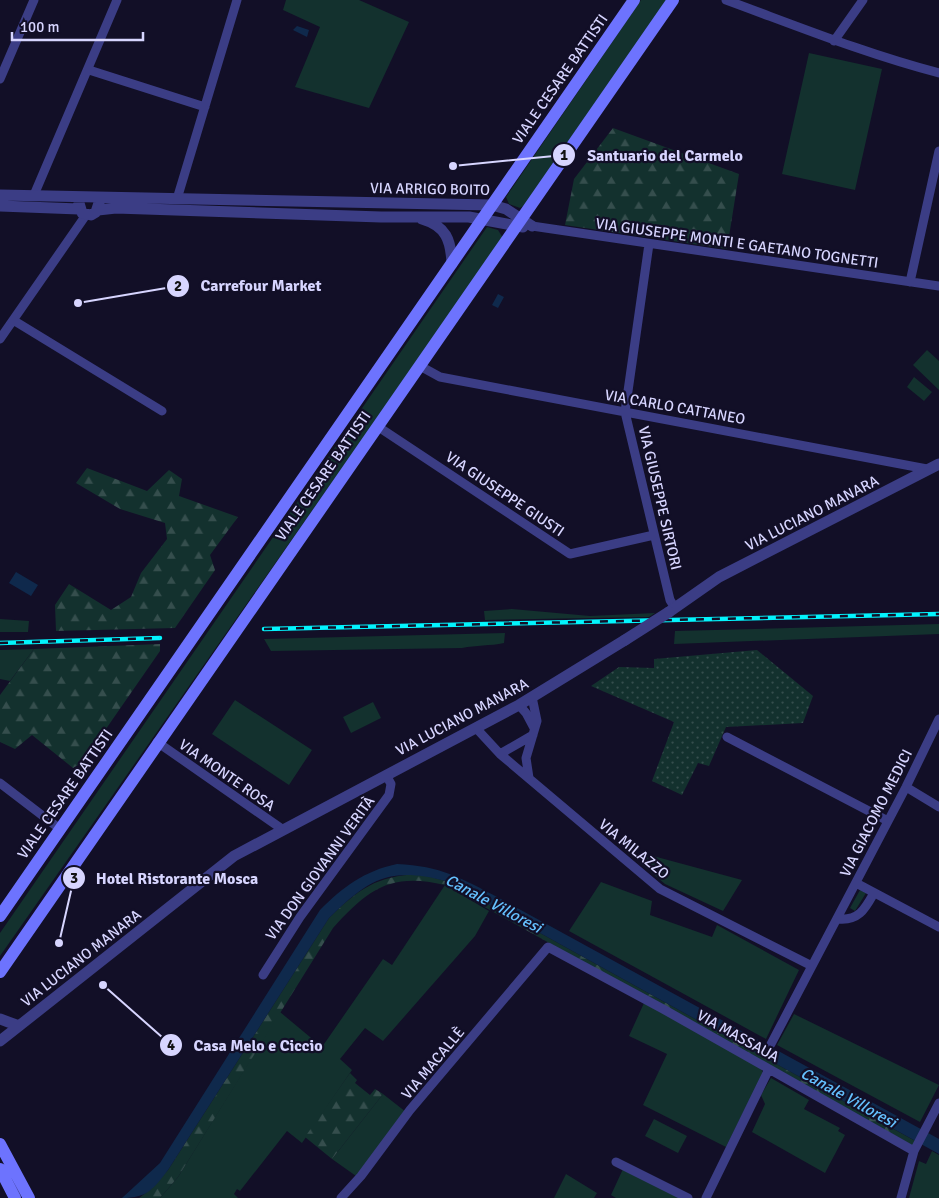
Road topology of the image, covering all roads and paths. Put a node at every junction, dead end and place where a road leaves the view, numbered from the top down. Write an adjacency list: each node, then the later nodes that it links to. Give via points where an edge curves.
1 (34, 0): 10 (street)
2 (117, 0): 9 (street)
3 (237, 0): 12 (street)
4 (634, 0): 19 (main road, VIALE CESARE BATTISTI)
5 (673, 0): 25 (main road, VIALE CESARE BATTISTI)
6 (726, 0): 8 (street)
7 (862, 0): 8 (street)
8 (834, 41): 11 (street, via 894,62)
9 (89, 70): 12 (street); 16 (street)
10 (1, 72)
11 (939, 73)
12 (205, 107): 18 (street)
13 (939, 151): 14 (street)
14 (936, 180): 28 (street)
15 (0, 195): 16 (street, VIA ARRIGO BOITO)
16 (34, 195): 17 (street, VIA ARRIGO BOITO)
17 (90, 197): 18 (street, VIA ARRIGO BOITO); 21 (street, via 99,204); 22 (street, via 79,202)
18 (177, 199): 19 (street, VIA ARRIGO BOITO)
19 (492, 204): 24 (main road, VIALE CESARE BATTISTI); 25 (street, VIA ARRIGO BOITO, via 506,208)
20 (0, 206): 22 (street)
21 (98, 210): 22 (street, via 94,214); 23 (street, VIA ARRIGO BOITO)
22 (82, 212): 30 (street)
23 (408, 217): 24 (street, VIA ARRIGO BOITO); 27 (street, via 431,222 443,229 450,242)
24 (483, 219): 25 (street, VIA ARRIGO BOITO); 27 (main road, VIALE CESARE BATTISTI)
25 (523, 224): 26 (street, VIA GIUSEPPE MONTI E GAETANO TOGNETTI); 32 (main road, VIALE CESARE BATTISTI)
26 (649, 244): 28 (street, VIA GIUSEPPE MONTI E GAETANO TOGNETTI); 34 (street, VIA GIUSEPPE SIRTORI)
27 (452, 264): 54 (main road, VIALE CESARE BATTISTI)
28 (910, 282): 29 (street, VIA GIUSEPPE MONTI E GAETANO TOGNETTI)
29 (939, 286)
30 (12, 320): 31 (street); 33 (street)
31 (0, 338)
32 (420, 366): 34 (street, VIA CARLO CATTANEO, via 440,377); 35 (main road, VIALE CESARE BATTISTI)
33 (162, 411)
34 (625, 412): 37 (street, VIA CARLO CATTANEO); 38 (street, VIA GIUSEPPE SIRTORI)
35 (378, 426): 38 (street, VIA GIUSEPPE GIUSTI, via 570,554); 46 (main road, VIALE CESARE BATTISTI)
36 (939, 464): 37 (street, VIA LUCIANO MANARA)
37 (927, 469): 39 (street, VIA LUCIANO MANARA, via 719,577)
38 (654, 535): 39 (street, VIA GIUSEPPE SIRTORI)
39 (672, 610): 40 (street, VIA LUCIANO MANARA, bridge)
40 (532, 697): 41 (street, VIA LUCIANO MANARA); 44 (street, via 537,721)
41 (519, 705): 43 (street, VIA LUCIANO MANARA); 44 (street, via 526,713)
42 (939, 720): 51 (street, VIA GIACOMO MEDICI)
43 (476, 728): 47 (street, VIA MILAZZO); 48 (street, VIA LUCIANO MANARA)
44 (533, 732): 47 (street); 49 (street, via 526,758)
45 (727, 737): 53 (street)
46 (157, 742): 55 (street, VIA MONTE ROSA); 63 (main road, VIALE CESARE BATTISTI)
47 (500, 754): 49 (street, VIA MILAZZO)
48 (386, 775): 55 (street, VIA LUCIANO MANARA); 64 (street, VIA DON GIOVANNI VERITÀ, via 391,784 389,795 300,917)
49 (529, 778): 62 (street, VIA MILAZZO, via 660,889)
50 (0, 783): 54 (street)
51 (906, 787): 52 (street); 53 (street, VIA GIACOMO MEDICI)
52 (939, 807)
53 (888, 821): 56 (street, VIA GIACOMO MEDICI)
54 (60, 829): 58 (main road, VIALE CESARE BATTISTI)
55 (282, 829): 66 (street, VIA LUCIANO MANARA, via 230,859)
56 (856, 883): 57 (street); 59 (street, VIA GIACOMO MEDICI)
57 (874, 893): 59 (street, via 865,910 856,917); 60 (street)
58 (0, 916)
59 (838, 919): 62 (street, VIA GIACOMO MEDICI)
60 (939, 927)
61 (548, 947): 69 (street, VIA MASSAUA); 77 (street, VIA MACALLÈ, via 410,1110)
62 (812, 966): 68 (street, VIA GIACOMO MEDICI)
63 (0, 972)
64 (263, 974)
65 (0, 1019): 66 (street, VIA LUCIANO MANARA)
66 (19, 1026): 67 (street, VIA LUCIANO MANARA)
67 (0, 1041)
68 (771, 1044)
69 (769, 1069): 72 (street, VIA MASSAUA); 79 (street)
70 (939, 1103): 72 (street)
71 (0, 1144): 76 (main road)
72 (916, 1149): 80 (street)
73 (616, 1162): 78 (street)
74 (0, 1169): 75 (main road)
75 (15, 1198)
76 (29, 1198)
77 (341, 1198)
78 (688, 1198)
79 (706, 1198)
80 (901, 1198)

